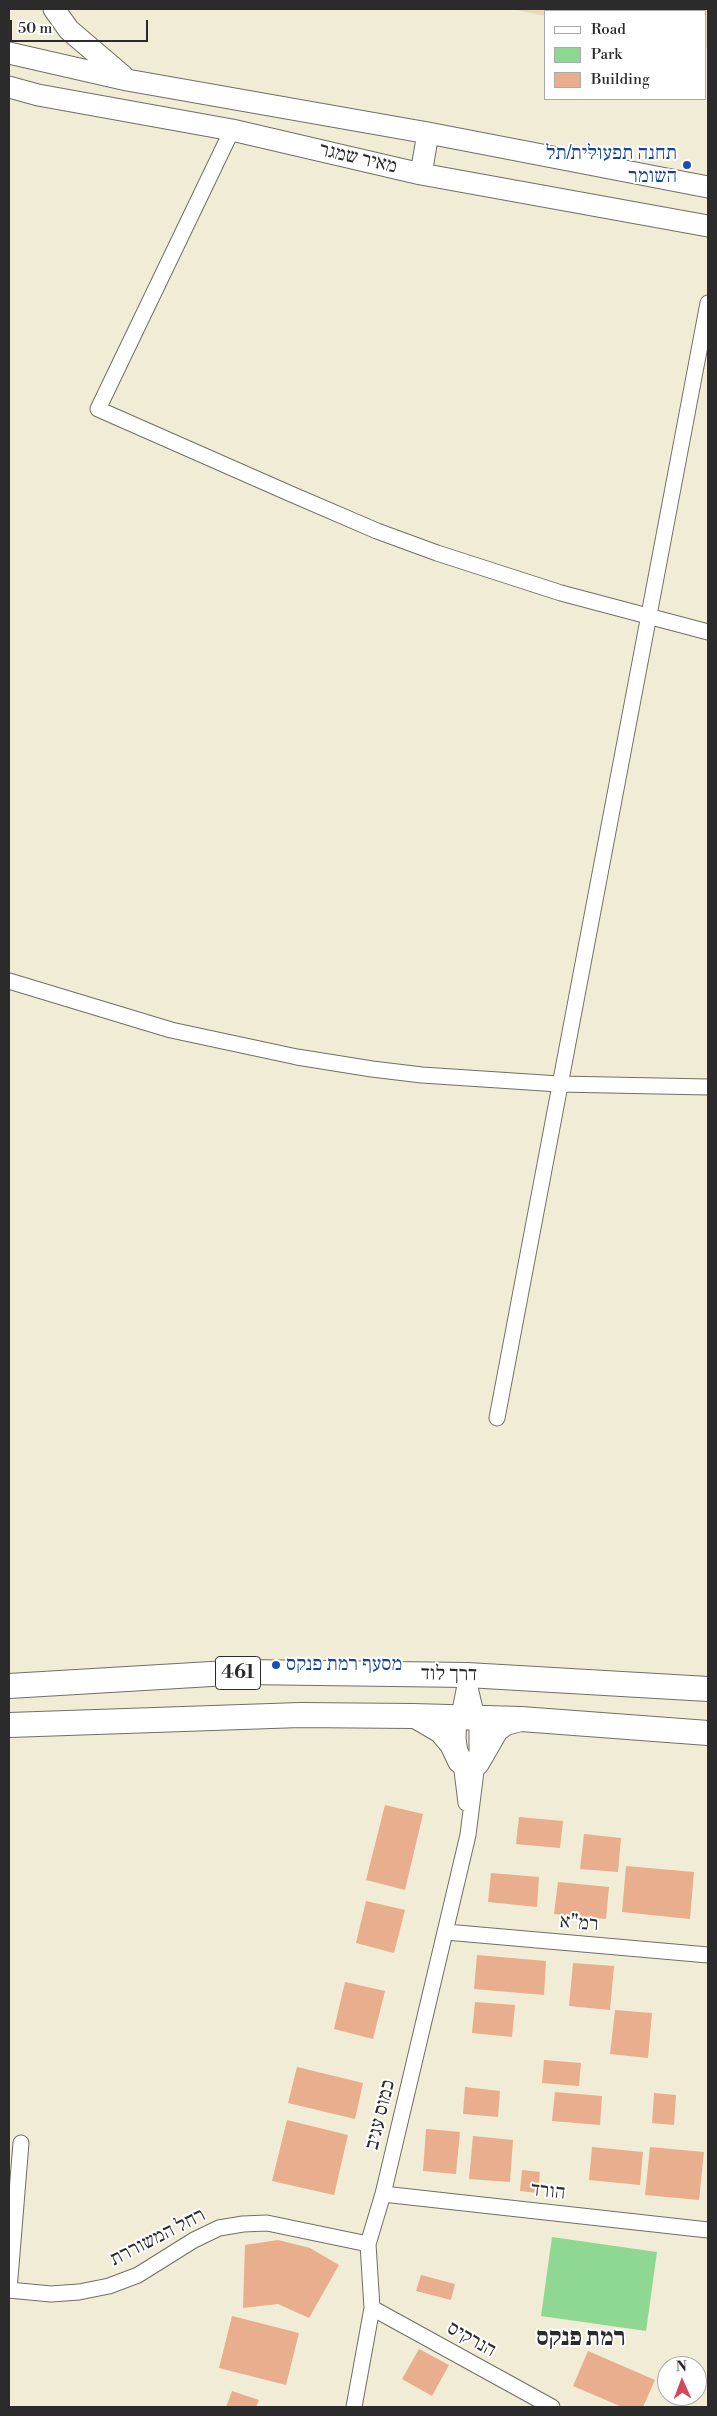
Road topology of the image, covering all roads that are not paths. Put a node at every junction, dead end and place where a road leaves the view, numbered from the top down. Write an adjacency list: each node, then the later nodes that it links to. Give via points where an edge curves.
1 (54, 9): 3 (street, via 68,30)
2 (9, 52): 3 (street, מאיר שמגר)
3 (127, 80): 6 (street, מאיר שמגר)
4 (9, 87): 5 (street, מאיר שמגר)
5 (232, 130): 7 (street, מאיר שמגר); 11 (street, via 98,409 377,531 561,593)
6 (428, 133): 7 (street); 8 (street, מאיר שמגר)
7 (420, 174): 9 (street, מאיר שמגר)
8 (708, 187)
9 (708, 226)
10 (708, 303): 11 (street)
11 (648, 616): 12 (street); 14 (street)
12 (708, 632)
13 (9, 981): 14 (street, via 171,1030 297,1057 422,1075)
14 (559, 1084): 15 (street); 16 (street)
15 (708, 1087)
16 (496, 1418)
17 (467, 1674): 18 (main road, דרך לוד / 461, via 245,1672); 19 (main road, דרך לוד / 461); 21 (street, כמוס עגיב)
18 (9, 1686)
19 (708, 1690)
20 (413, 1716): 21 (main road, דרך לוד / 461); 23 (main road, דרך לוד / 461, via 300,1715); 25 (main road, via 441,1731)
21 (468, 1717): 22 (main road, דרך לוד / 461); 25 (street, כמוס עגיב)
22 (521, 1719): 24 (main road, דרך לוד / 461); 25 (main road, via 505,1723 496,1730)
23 (9, 1725)
24 (708, 1733)
25 (468, 1762): 26 (street, כמוס עגיב, via 468,1835)
26 (446, 1932): 27 (street, רמ"א); 29 (street, כמוס עגיב)
27 (708, 1955)
28 (21, 2143): 32 (street)
29 (382, 2194): 30 (street, הורד); 31 (street, כמוס עגיב)
30 (708, 2230)
31 (368, 2244): 32 (street, רחל המשוררת, via 267,2223 219,2228 138,2275 108,2286 70,2293); 33 (street, כמוס עגיב)
32 (9, 2290)
33 (372, 2308): 34 (street, כמוס עגיב); 35 (street, הנרקיס)
34 (354, 2407)
35 (552, 2407)

